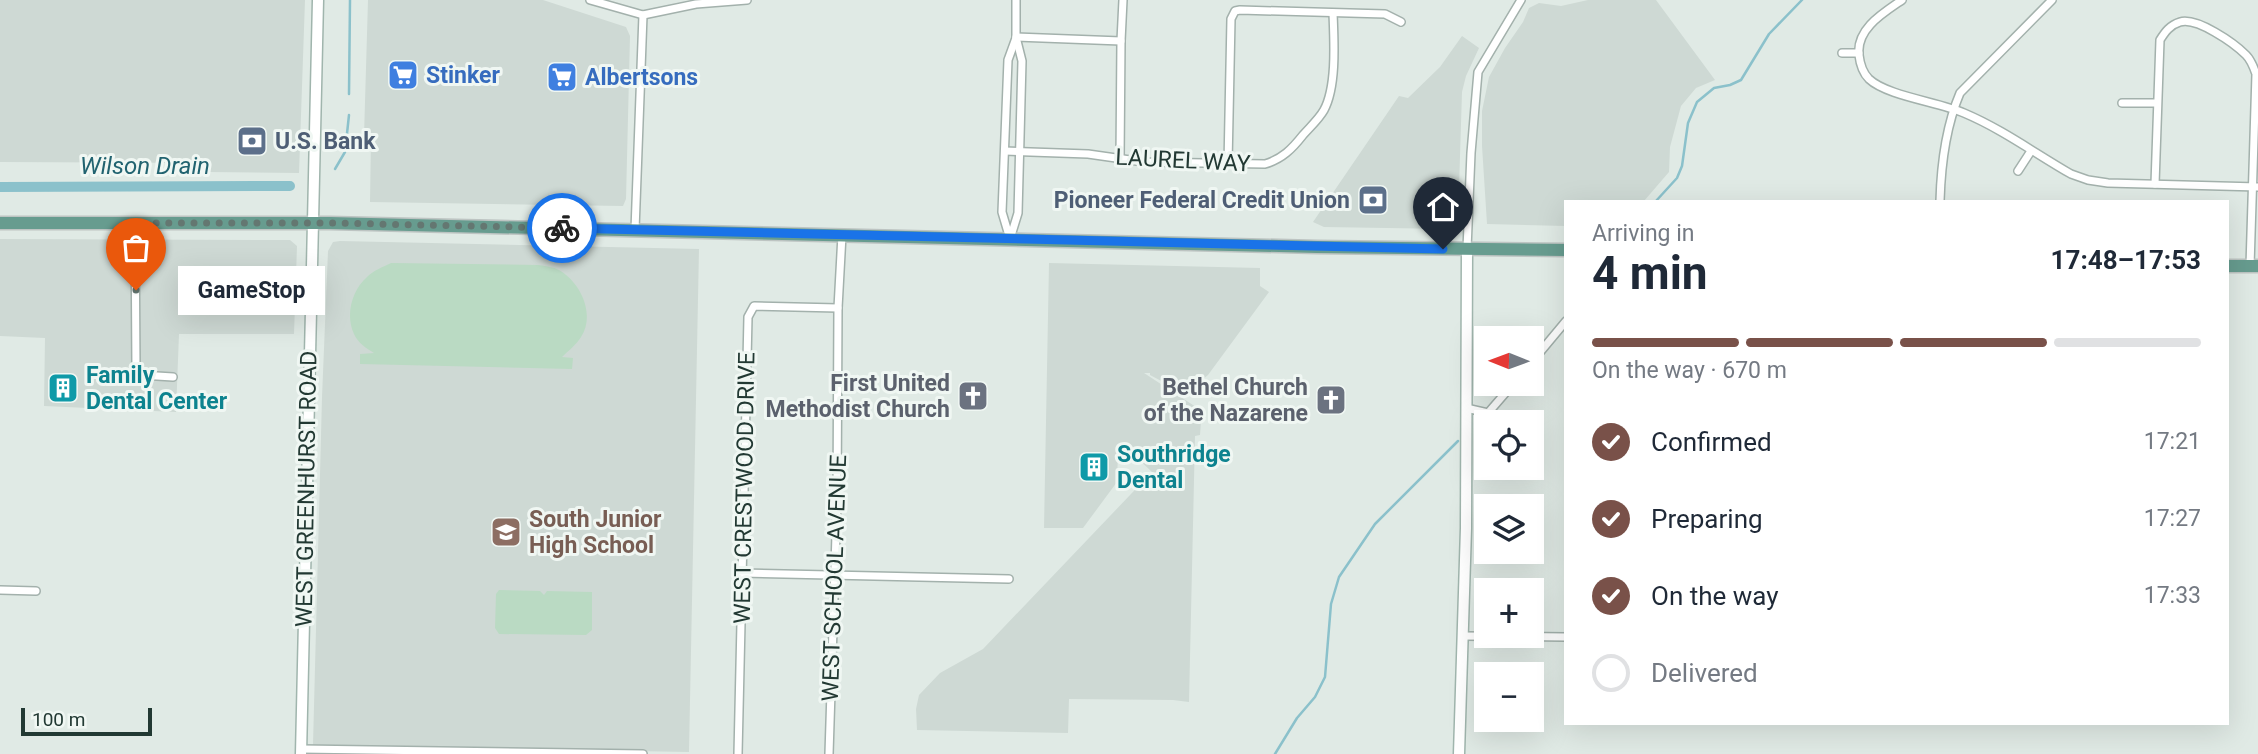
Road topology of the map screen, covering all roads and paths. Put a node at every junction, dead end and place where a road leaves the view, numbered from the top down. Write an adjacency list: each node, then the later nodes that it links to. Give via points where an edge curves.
1 (318, 0): 30 (main road, WEST GREENHURST ROAD)
2 (590, 0): 10 (street)
3 (747, 0): 10 (street)
4 (1016, 0): 12 (street)
5 (1123, 0): 13 (street)
6 (1521, 0): 34 (street, via 1478,72)
7 (1902, 0): 15 (street, via 1863,32)
8 (2052, 0): 18 (street, via 1960,93)
9 (1333, 13): 11 (street, via 1385,14); 23 (street, LAUREL WAY, via 1332,78 1323,111 1277,160); 23 (street, via 1235,11 1231,19)
10 (643, 15): 31 (street)
11 (1401, 22)
12 (1016, 37): 13 (street); 19 (street, via 1008,60); 20 (street, via 1022,61)
13 (1121, 41): 22 (street)
14 (1842, 53): 15 (street)
15 (1858, 53): 18 (street, via 1868,79 1885,90)
16 (2122, 103): 17 (street)
17 (2157, 103): 25 (street); 26 (street, via 2160,40 2169,27 2192,21 2204,25 2247,55 2256,74)
18 (1953, 108): 21 (street); 27 (street)
19 (1005, 151): 20 (street, LAUREL WAY); 33 (street, via 1002,212)
20 (1020, 151): 22 (street, LAUREL WAY); 33 (street, via 1018,213)
21 (2031, 151): 24 (street); 25 (street, via 2088,180)
22 (1120, 159): 23 (street, LAUREL WAY)
23 (1228, 164)
24 (2018, 171)
25 (2155, 184): 26 (street)
26 (2255, 187): 37 (street)
27 (1940, 200)
28 (0, 223): 29 (main road)
29 (135, 223): 30 (main road); 41 (street, via 136,369 141,375)
30 (312, 223): 31 (main road); 51 (main road, WEST GREENHURST ROAD)
31 (635, 230): 32 (main road)
32 (842, 235): 33 (main road); 38 (street, WEST SCHOOL AVENUE)
33 (1010, 239): 34 (main road)
34 (1467, 249): 35 (main road); 43 (main road)
35 (1564, 250)
36 (2229, 265): 37 (main road)
37 (2254, 266)
38 (838, 308): 44 (street, WEST CRESTWOOD DRIVE, via 754,306 748,317); 45 (street, WEST SCHOOL AVENUE)
39 (1564, 323): 40 (street)
40 (1544, 347)
41 (173, 377)
42 (1503, 396): 43 (street, via 1489,413)
43 (1466, 408): 49 (main road)
44 (742, 573): 45 (street); 55 (street, WEST CRESTWOOD DRIVE)
45 (835, 575): 46 (street); 56 (street, WEST SCHOOL AVENUE)
46 (1009, 579)
47 (0, 590): 48 (street)
48 (36, 591)
49 (1463, 636): 50 (street); 57 (main road)
50 (1564, 637)
51 (301, 752): 52 (street)
52 (416, 752): 53 (street)
53 (428, 753): 54 (street)
54 (643, 754)
55 (738, 754)
56 (829, 754)
57 (1459, 754)

